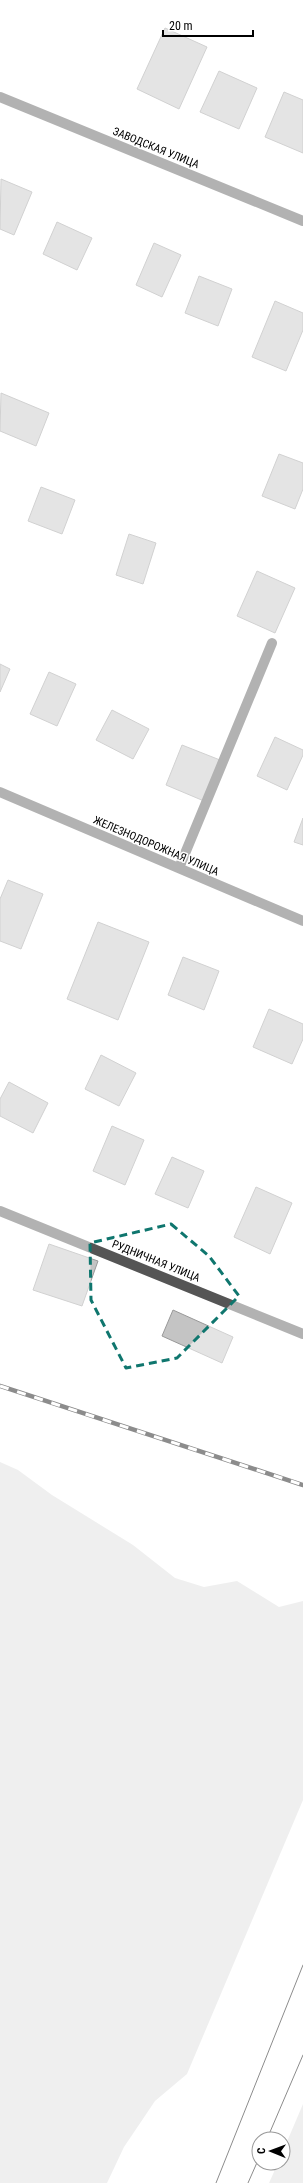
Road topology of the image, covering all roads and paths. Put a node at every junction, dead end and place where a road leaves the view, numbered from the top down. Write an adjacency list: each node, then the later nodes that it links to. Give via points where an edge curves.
1 (0, 97): 2 (street, ЗАВОДСКАЯ УЛИЦА)
2 (303, 221)
3 (272, 643): 5 (street)
4 (0, 792): 5 (street, ЖЕЛЕЗНОДОРОЖНАЯ УЛИЦА)
5 (179, 868): 6 (street, ЖЕЛЕЗНОДОРОЖНАЯ УЛИЦА)
6 (303, 921)
7 (0, 1211): 8 (street, РУДНИЧНАЯ УЛИЦА)
8 (303, 1334)

